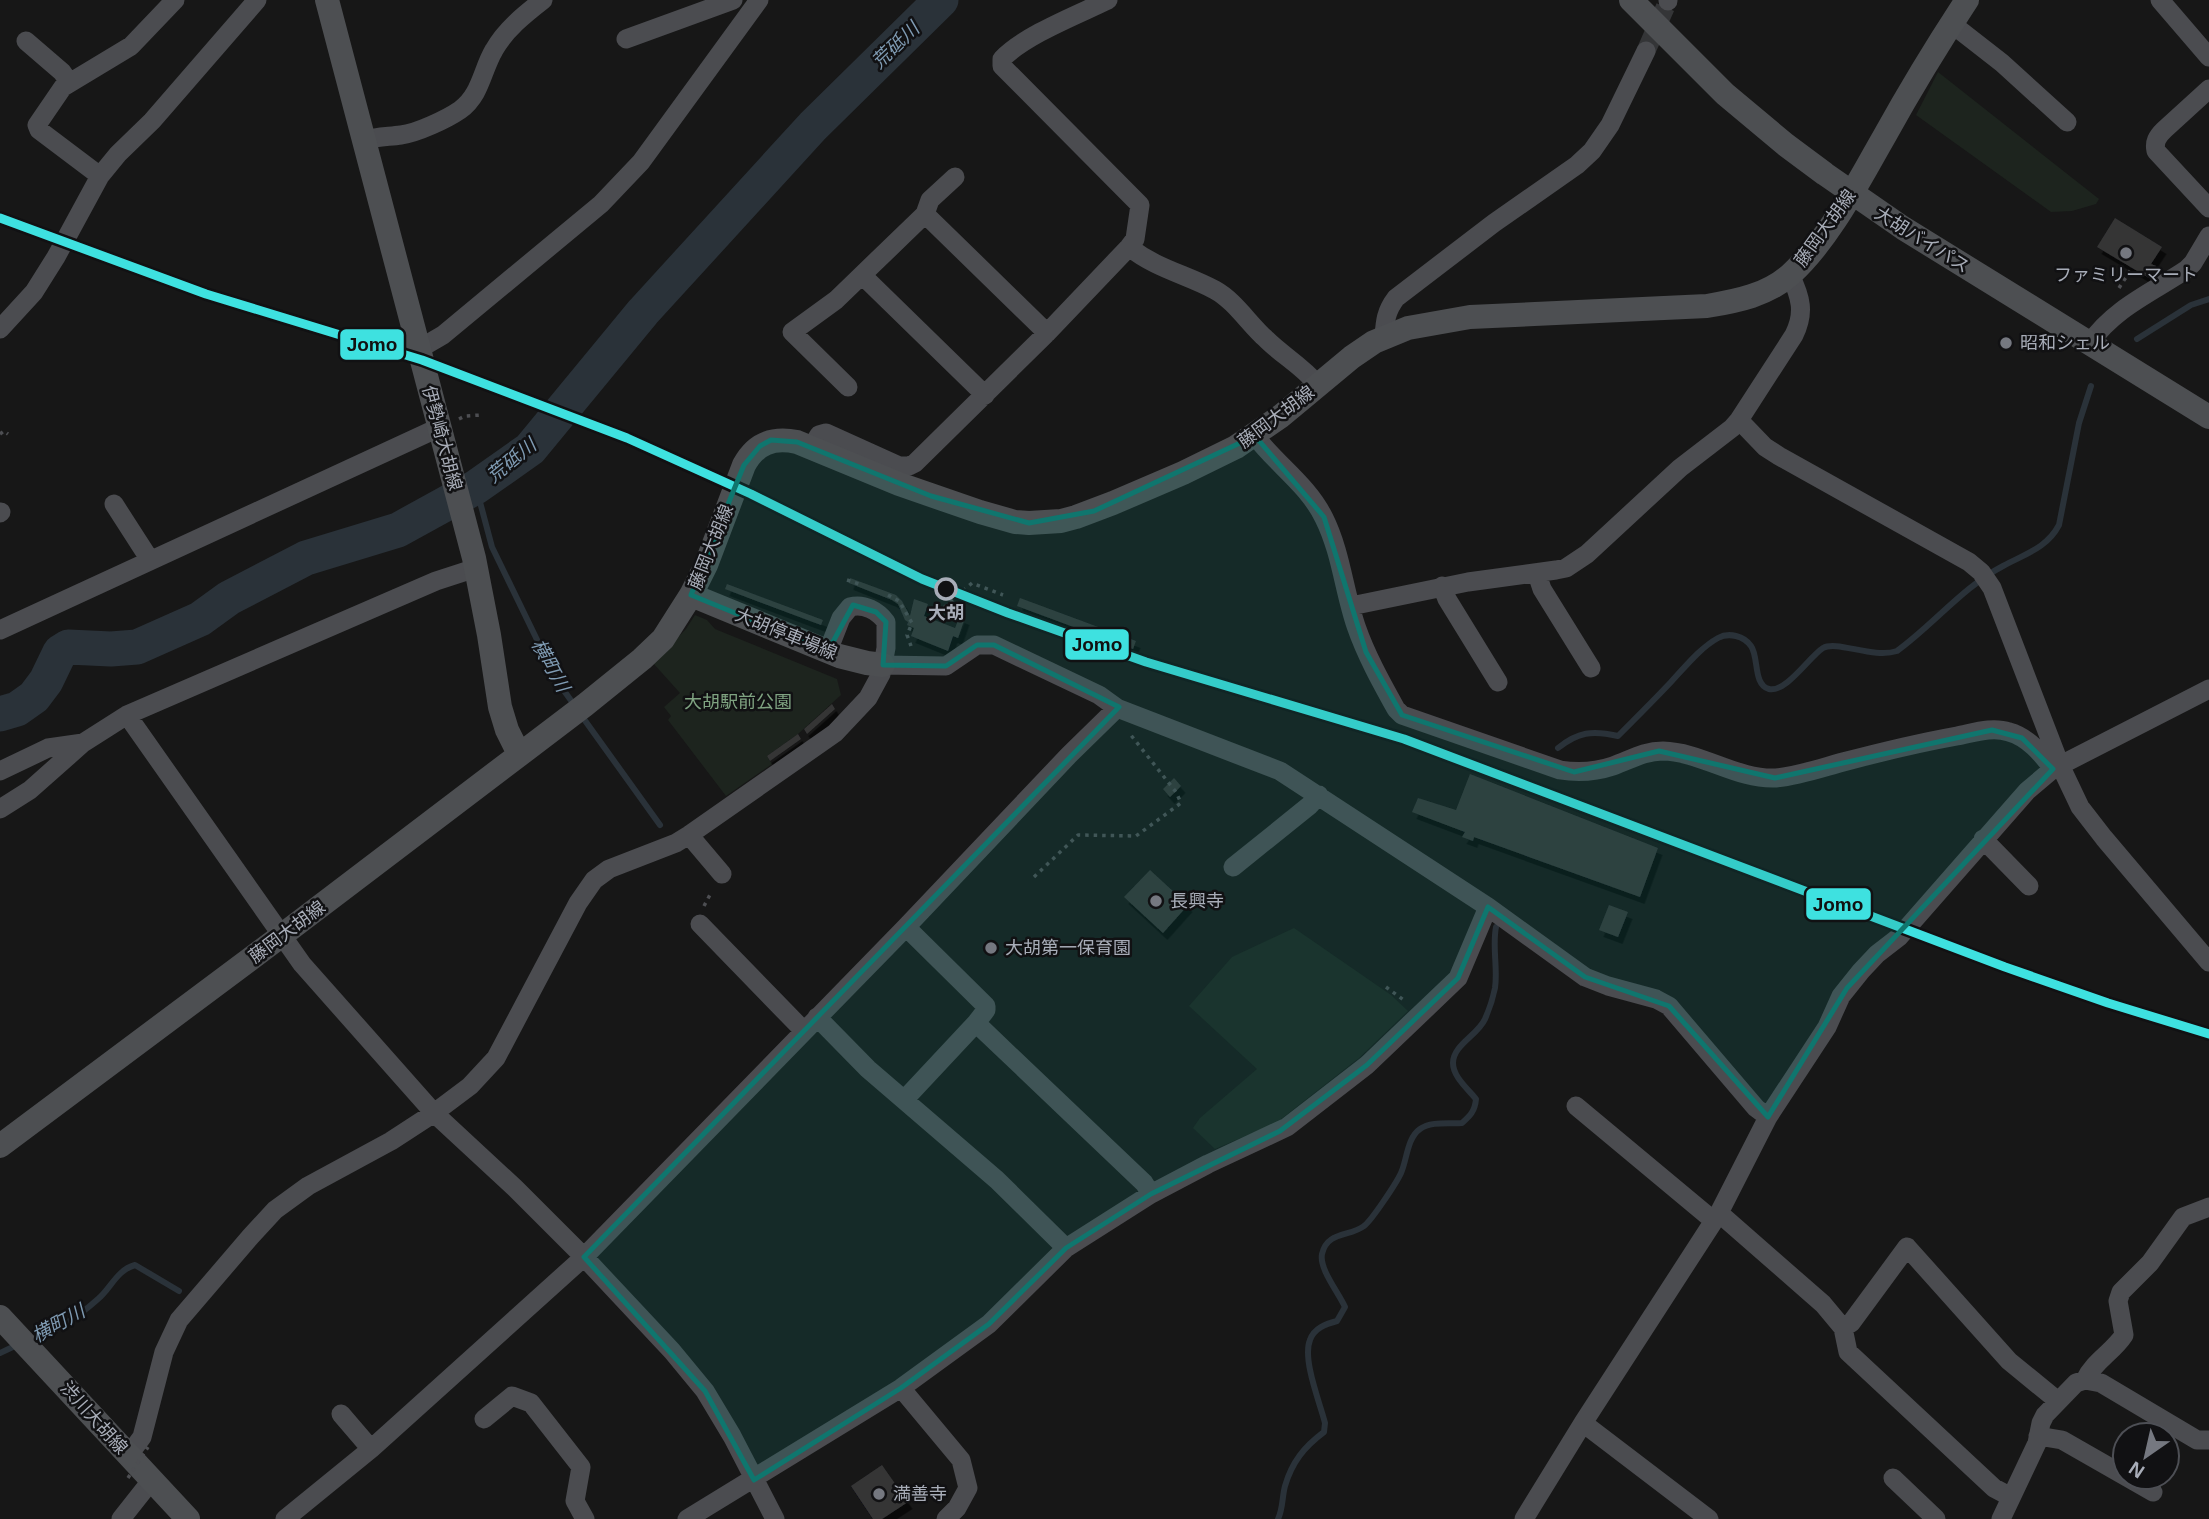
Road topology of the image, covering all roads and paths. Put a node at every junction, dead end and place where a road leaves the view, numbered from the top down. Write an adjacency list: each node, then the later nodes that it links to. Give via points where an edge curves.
1 (175, 0): 16 (street, via 131,46)
2 (257, 0): 20 (street)
3 (327, 0): 19 (main road, 伊勢崎大胡線)
4 (543, 0): 19 (street, via 497,45 477,91 459,111 411,133)
5 (733, 0): 12 (street)
6 (759, 0): 35 (street, via 641,162 609,196 443,335)
7 (1108, 0): 26 (street, via 1009,52 1002,66 1140,205 1135,239)
8 (1631, 0): 22 (main road, 大胡バイパス, via 1725,94)
9 (1968, 0): 11 (main road, 藤岡大胡線)
10 (2160, 0): 15 (street)
11 (1951, 24): 18 (street); 22 (main road, 藤岡大胡線)
12 (626, 38)
13 (26, 41): 16 (street)
14 (1646, 51): 33 (street, via 1592,151 1396,298 1385,318)
15 (2209, 57)
16 (69, 82): 20 (street, via 37,124)
17 (2209, 89): 23 (street, via 2157,137 2155,145)
18 (2067, 122)
19 (364, 141): 35 (main road, 伊勢崎大胡線)
20 (100, 176): 31 (street, via 34,292)
21 (955, 177): 24 (street, via 930,200)
22 (1851, 193): 28 (main road, 藤岡大胡線); 34 (main road, 大胡バイパス)
23 (2209, 208)
24 (925, 214): 29 (street); 32 (street)
25 (2209, 236): 34 (street, via 2187,269 2127,306)
26 (1129, 247): 32 (street); 36 (street, via 1159,267 1226,297)
27 (2132, 268): 30 (path)
28 (1790, 275): 33 (main road, 藤岡大胡線, via 1767,290 1726,303 1470,317); 41 (street, via 1800,300 1800,323)
29 (863, 276): 37 (street, via 792,332); 38 (street)
30 (2114, 296)
31 (0, 329)
32 (1047, 333): 38 (street)
33 (1384, 337): 36 (main road, 藤岡大胡線)
34 (2090, 343): 40 (main road, 大胡バイパス)
35 (419, 349): 42 (main road, 伊勢崎大胡線)
36 (1318, 385): 45 (main road, 藤岡大胡線)
37 (848, 387)
38 (985, 395): 46 (street, via 909,466 893,464 826,433 819,435)
39 (481, 415): 42 (path, via 465,416)
40 (2209, 417)
41 (1738, 420): 50 (street, via 1587,554 1566,568); 66 (street, via 1765,447 1969,562 1986,580)
42 (444, 429): 48 (street); 49 (main road, 伊勢崎大胡線)
43 (0, 434): 44 (path)
44 (8, 434)
45 (1255, 436): 46 (main road, 藤岡大胡線, via 1184,473 1094,511 1030,523 931,496); 54 (street, via 1300,482 1324,517)
46 (811, 448): 52 (main road, 藤岡大胡線, via 771,440 750,455)
47 (114, 504): 48 (street)
48 (150, 560): 56 (street)
49 (475, 563): 63 (street); 65 (main road, 伊勢崎大胡線, via 500,707)
50 (1537, 574): 51 (street); 59 (street)
51 (1443, 586): 54 (street); 60 (street)
52 (691, 595): 57 (main road, 大胡停車場線); 65 (main road, 藤岡大胡線, via 663,639)
53 (1003, 595): 55 (path, via 972,583)
54 (1351, 606): 66 (street, via 1366,652 1402,715 1560,770 1594,771 1643,753 1674,751 1775,778 1912,744 1992,730 2022,738)
55 (931, 619)
56 (0, 630)
57 (828, 651): 58 (main road, 大胡停車場線); 58 (street, via 845,612 863,607 886,622)
58 (883, 665): 62 (street, via 946,666 977,645 994,646 1099,695); 70 (street, via 868,698 835,733)
59 (1591, 668)
60 (1498, 682)
61 (2209, 689): 66 (street)
62 (1117, 708): 68 (street, via 1274,768); 74 (path, via 1125,728 1181,803 1136,836 1078,835); 78 (street)
63 (127, 715): 64 (street); 79 (street)
64 (83, 743): 67 (street, via 48,748); 69 (street, via 30,790)
65 (519, 754): 79 (main road, 藤岡大胡線)
66 (2056, 767): 71 (street, via 2027,790); 80 (street, via 2089,820)
67 (0, 771)
68 (1319, 795): 72 (street); 76 (street)
69 (0, 809)
70 (689, 835): 73 (street); 87 (street, via 597,877 578,903 496,1058 470,1086)
71 (1983, 839): 75 (street); 88 (street, via 1899,937 1847,988)
72 (1233, 867)
73 (722, 874): 77 (path, via 698,918)
74 (1034, 877)
75 (2029, 886)
76 (1488, 907): 88 (street, via 1585,977 1669,1006); 90 (street, via 1458,978 1367,1065 1280,1131)
77 (700, 924): 84 (street)
78 (906, 927): 83 (street, via 986,1006); 84 (street)
79 (281, 936): 87 (street); 89 (main road, 藤岡大胡線)
80 (2209, 962)
81 (1386, 987): 82 (path)
82 (1407, 1003)
83 (976, 1023): 85 (street); 90 (street)
84 (810, 1024): 85 (street); 94 (street)
85 (904, 1100): 93 (street, via 997,1180)
86 (1576, 1106): 92 (street)
87 (434, 1113): 94 (street); 106 (street, via 275,1210 179,1320 164,1352)
88 (1768, 1117): 92 (street)
89 (0, 1146)
90 (1152, 1194): 93 (street)
91 (2209, 1207): 97 (street, via 2183,1217 2150,1263 2121,1292 2118,1301 2124,1335)
92 (1716, 1217): 96 (street, via 1823,1304); 102 (street)
93 (1066, 1248): 98 (street, via 989,1324)
94 (584, 1257): 105 (street); 108 (street, via 705,1391)
95 (0, 1317): 106 (main road, 渋川大胡線)
96 (1843, 1328): 99 (street, via 1907,1247 2009,1361); 110 (street, via 1847,1352 1994,1488)
97 (2085, 1380): 99 (street); 104 (street, via 2101,1383 2197,1440)
98 (901, 1388): 108 (street); 117 (street, via 961,1460 968,1488)
99 (2058, 1401): 103 (street, via 2045,1415)
100 (341, 1414): 105 (street)
101 (484, 1419): 114 (street, via 512,1396 531,1403 581,1467 575,1500)
102 (1583, 1423): 118 (street); 119 (street)
103 (2038, 1436): 109 (street, via 2062,1440); 110 (street)
104 (2209, 1440)
105 (371, 1449): 113 (street)
106 (139, 1465): 111 (street); 112 (main road, 渋川大胡線)
107 (1893, 1478): 120 (street)
108 (754, 1480): 115 (street); 116 (street)
109 (2153, 1492)
110 (2011, 1497): 121 (street)
111 (121, 1519)
112 (188, 1519)
113 (285, 1519)
114 (585, 1519)
115 (688, 1519)
116 (775, 1519)
117 (946, 1519)
118 (1524, 1519)
119 (1709, 1519)
120 (1936, 1519)
121 (2001, 1519)

